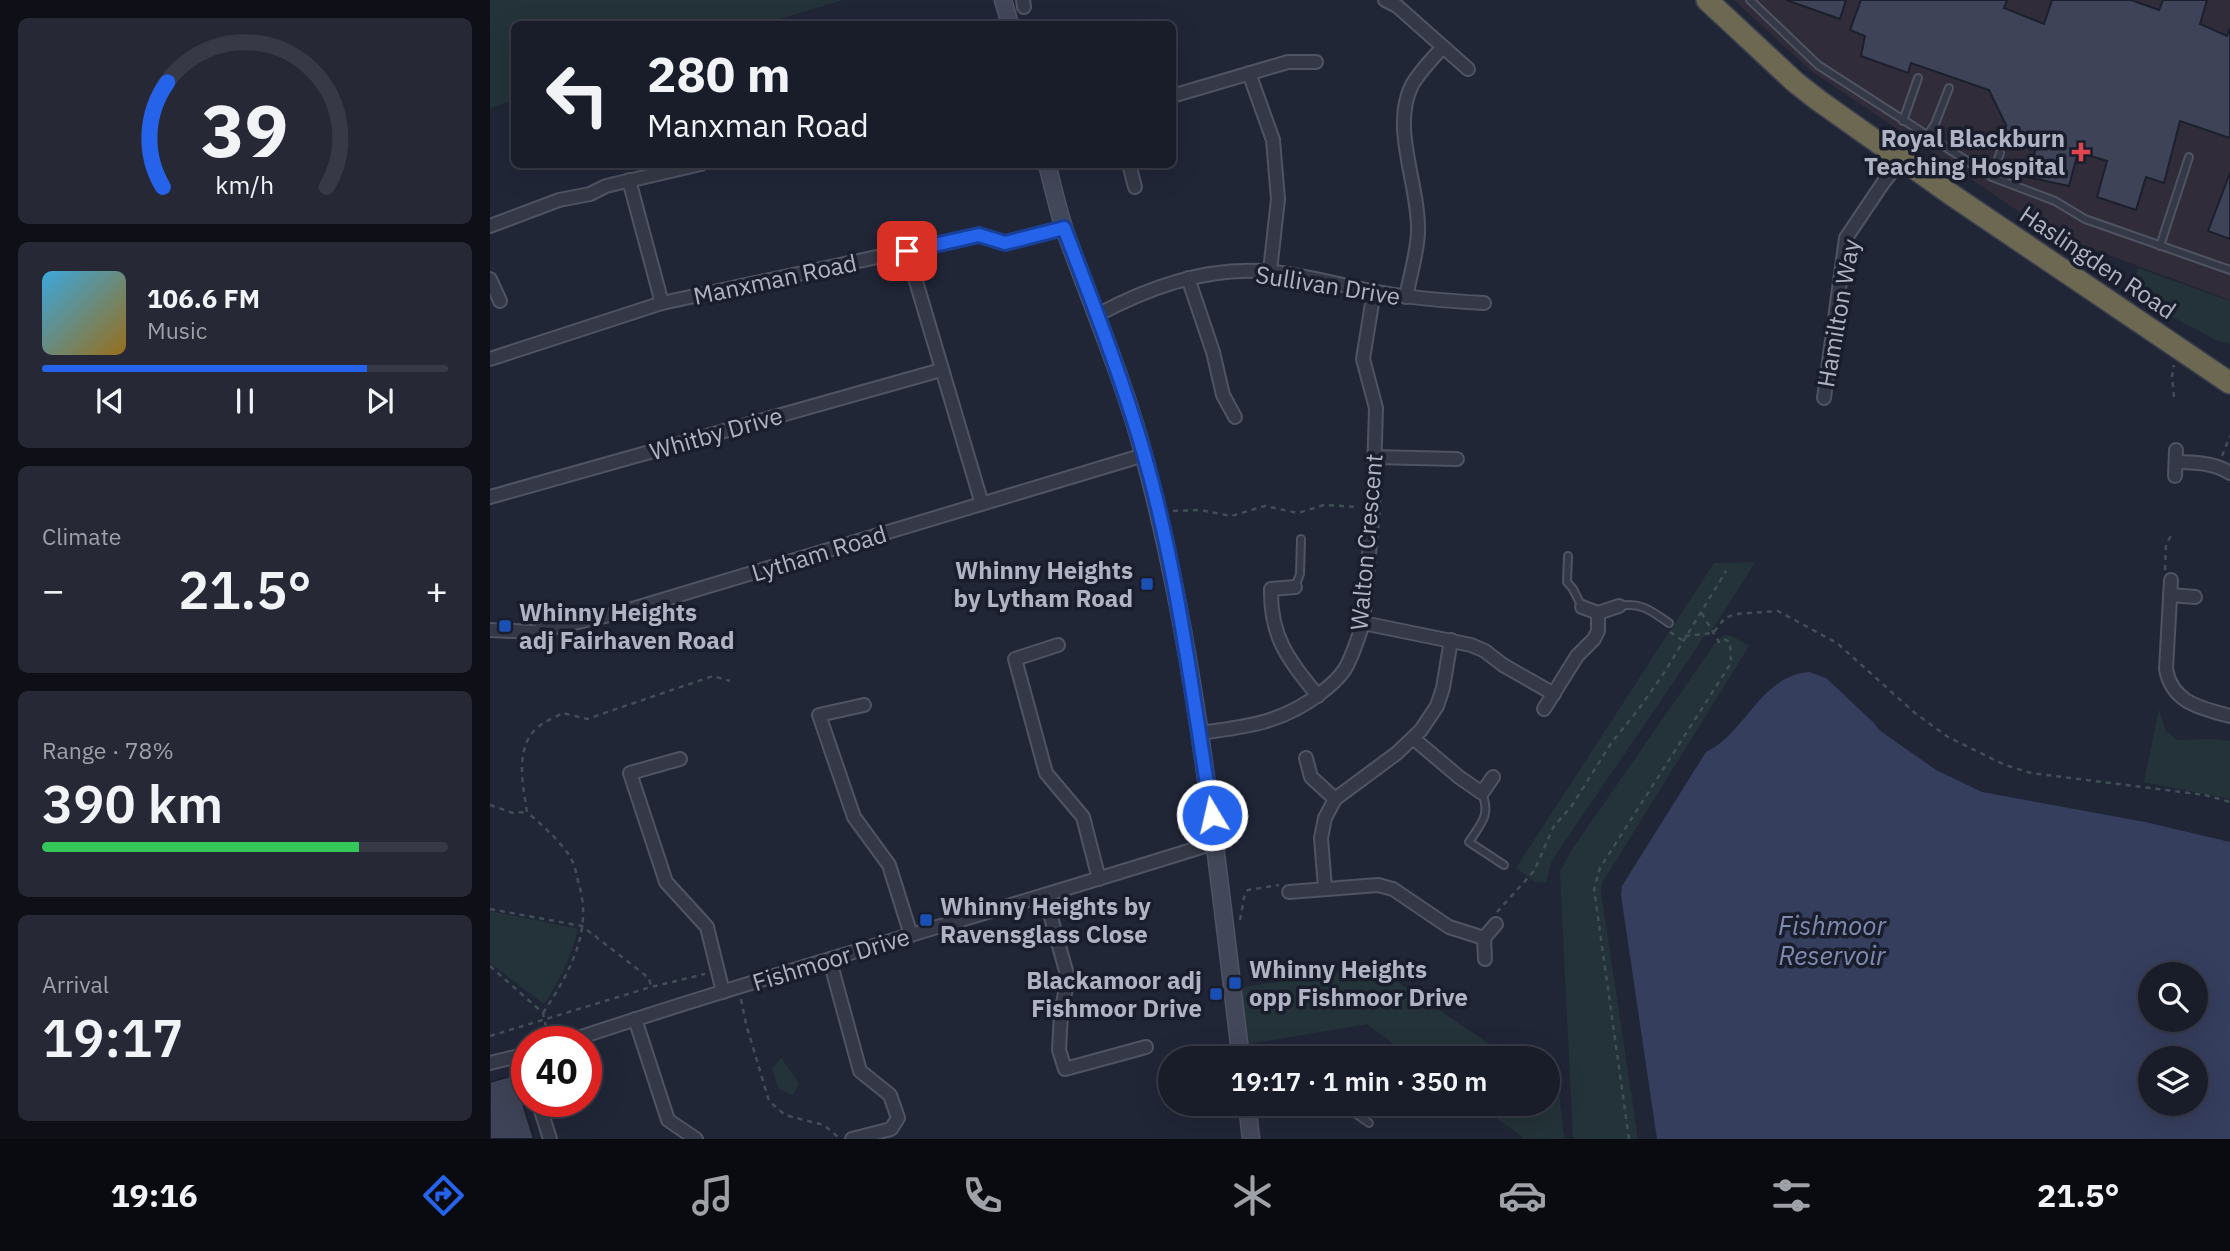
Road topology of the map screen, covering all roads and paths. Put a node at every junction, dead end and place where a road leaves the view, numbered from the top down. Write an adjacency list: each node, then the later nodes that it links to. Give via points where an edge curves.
1 (1003, 0): 5 (street)
2 (1707, 0): 17 (highway, Haslingden Road, via 1795,82)
3 (1750, 0): 13 (lane, via 1818,65)
4 (1394, 2): 6 (street)
5 (1009, 21)
6 (1443, 47): 8 (street); 33 (street, via 1412,84 1402,121 1418,233)
7 (1316, 62): 9 (street, via 1288,62)
8 (1468, 69)
9 (1249, 73): 12 (street); 29 (street, via 1273,140 1278,199)
10 (1917, 79): 13 (lane)
11 (1949, 88): 14 (lane)
12 (1176, 95)
13 (1903, 121): 14 (lane)
14 (1927, 136): 21 (lane)
15 (2000, 153): 21 (lane)
16 (2189, 157): 26 (lane)
17 (1902, 159): 41 (highway, Haslingden Road); 43 (street, Hamilton Way, via 1846,239)
18 (683, 168): 22 (street)
19 (1048, 168): 25 (street)
20 (1130, 168): 23 (street)
21 (1992, 177): 26 (lane, via 2055,201 2085,219)
22 (629, 180): 24 (street); 35 (street)
23 (1135, 187)
24 (490, 226)
25 (1064, 228): 27 (street, Manxman Road, via 1005,243 979,235); 37 (street)
26 (2160, 246): 28 (lane)
27 (907, 251): 35 (street, Manxman Road); 40 (street)
28 (2230, 270)
29 (1270, 271): 30 (street, Sullivan Drive); 32 (street, Sullivan Drive)
30 (1188, 278): 37 (street, Sullivan Drive, via 1124,300); 44 (street, via 1223,395)
31 (490, 279): 34 (street)
32 (1374, 291): 33 (street, Sullivan Drive); 47 (street, Walton Crescent, via 1363,359 1376,408)
33 (1406, 297): 36 (street, Sullivan Drive)
34 (500, 301)
35 (662, 303): 38 (street, Manxman Road)
36 (1484, 303)
37 (1097, 315): 46 (street)
38 (490, 359)
39 (2175, 363): 42 (path)
40 (941, 370): 51 (street, Whitby Drive); 52 (street)
41 (2230, 383)
42 (2174, 397)
43 (1824, 398)
44 (1236, 417)
45 (2230, 436): 49 (path)
46 (1144, 455): 52 (street, Lytham Road); 54 (street)
47 (1374, 457): 48 (street); 53 (street, Walton Crescent)
48 (1457, 458)
49 (2225, 469): 50 (street, via 2176,456)
50 (2175, 476)
51 (490, 497)
52 (982, 504): 69 (street, Lytham Road, via 619,613 533,632)
53 (1373, 508): 54 (path, via 1324,505 1298,513 1265,506 1231,516 1200,510); 67 (street, Walton Crescent)
54 (1157, 513): 80 (street)
55 (2171, 536): 59 (path, via 2164,573)
56 (1301, 539): 60 (lane)
57 (1568, 556): 64 (lane, via 1567,582)
58 (1726, 570): 65 (path)
59 (2171, 580): 61 (street)
60 (1295, 587): 76 (street, via 1271,589 1270,610 1282,649)
61 (2170, 595): 62 (street); 79 (street, via 2168,682 2184,700)
62 (2195, 597)
63 (1619, 606): 66 (street); 68 (lane, via 1636,604)
64 (1582, 607): 66 (street)
65 (1701, 612): 70 (path); 71 (path)
66 (1598, 613): 75 (street, via 1594,639 1577,656)
67 (1363, 623): 72 (street); 76 (street, Walton Crescent, via 1343,672)
68 (1669, 623)
69 (490, 630)
70 (1713, 633): 71 (path); 87 (path, via 1725,618 1736,614 1778,611 1837,643 1948,737 2006,765 2031,773); 128 (path, via 1719,642 1730,642 1731,663 1600,868 1594,889)
71 (1685, 636): 97 (path, via 1664,673 1554,826 1534,870 1497,912)
72 (1451, 640): 75 (street, via 1485,651); 81 (street, via 1437,706)
73 (1058, 645): 92 (street, via 1015,659 1046,773 1083,817)
74 (730, 681): 89 (path, via 713,676 587,719 563,713 538,727 526,742 521,774)
75 (1554, 694): 78 (street)
76 (1318, 696): 80 (street, Walton Crescent, via 1267,722)
77 (864, 705): 99 (street, via 819,715 854,817 889,865)
78 (1544, 709)
79 (2230, 716)
80 (1199, 733): 90 (street)
81 (1414, 739): 85 (street); 86 (street)
82 (1306, 758): 86 (street, via 1311,777)
83 (680, 759): 105 (street, via 630,773 666,882 707,927)
84 (1493, 776): 85 (street)
85 (1482, 793): 91 (lane, via 1485,818 1469,842)
86 (1335, 799): 93 (street, via 1322,828)
87 (2230, 802)
88 (490, 805): 89 (path, via 513,813)
89 (527, 812): 98 (path, via 552,833 571,858 582,892)
90 (1214, 843): 92 (street, Fishmoor Drive); 101 (street)
91 (1504, 865)
92 (1098, 879): 95 (street, Fishmoor Drive)
93 (1325, 888): 94 (street); 100 (street, via 1393,888 1449,927)
94 (1289, 892): 101 (path, via 1281,885 1248,890 1239,926)
95 (1045, 896): 99 (street, Fishmoor Drive); 116 (street, via 1068,978 1059,1050 1065,1069)
96 (490, 909): 98 (path)
97 (1496, 924): 100 (street)
98 (582, 926): 107 (path, via 649,978); 109 (path, via 566,978)
99 (911, 935): 103 (street, Fishmoor Drive)
100 (1484, 938): 102 (street)
101 (1227, 944): 115 (street)
102 (1485, 959)
103 (831, 961): 106 (street, Fishmoor Drive); 126 (street, via 860,1071 890,1095 898,1118 891,1129)
104 (490, 966): 109 (path)
105 (719, 971): 107 (path); 108 (street)
106 (738, 986): 108 (street, Fishmoor Drive); 125 (path, via 769,1101 785,1115 824,1125)
107 (651, 987): 110 (path)
108 (723, 992): 111 (street, Fishmoor Drive)
109 (543, 1013): 110 (path)
110 (543, 1019): 112 (path); 114 (path)
111 (635, 1019): 113 (street, Fishmoor Drive); 124 (street, via 668,1120)
112 (545, 1026)
113 (602, 1030)
114 (490, 1036)
115 (1239, 1046)
116 (1146, 1047)
117 (511, 1060): 118 (street)
118 (490, 1062)
119 (1248, 1116): 127 (street)
120 (1359, 1116): 122 (lane)
121 (543, 1117): 123 (street)
122 (1369, 1123)
123 (550, 1139)
124 (696, 1139)
125 (841, 1139)
126 (852, 1139)
127 (1251, 1139)
128 (1629, 1139)

